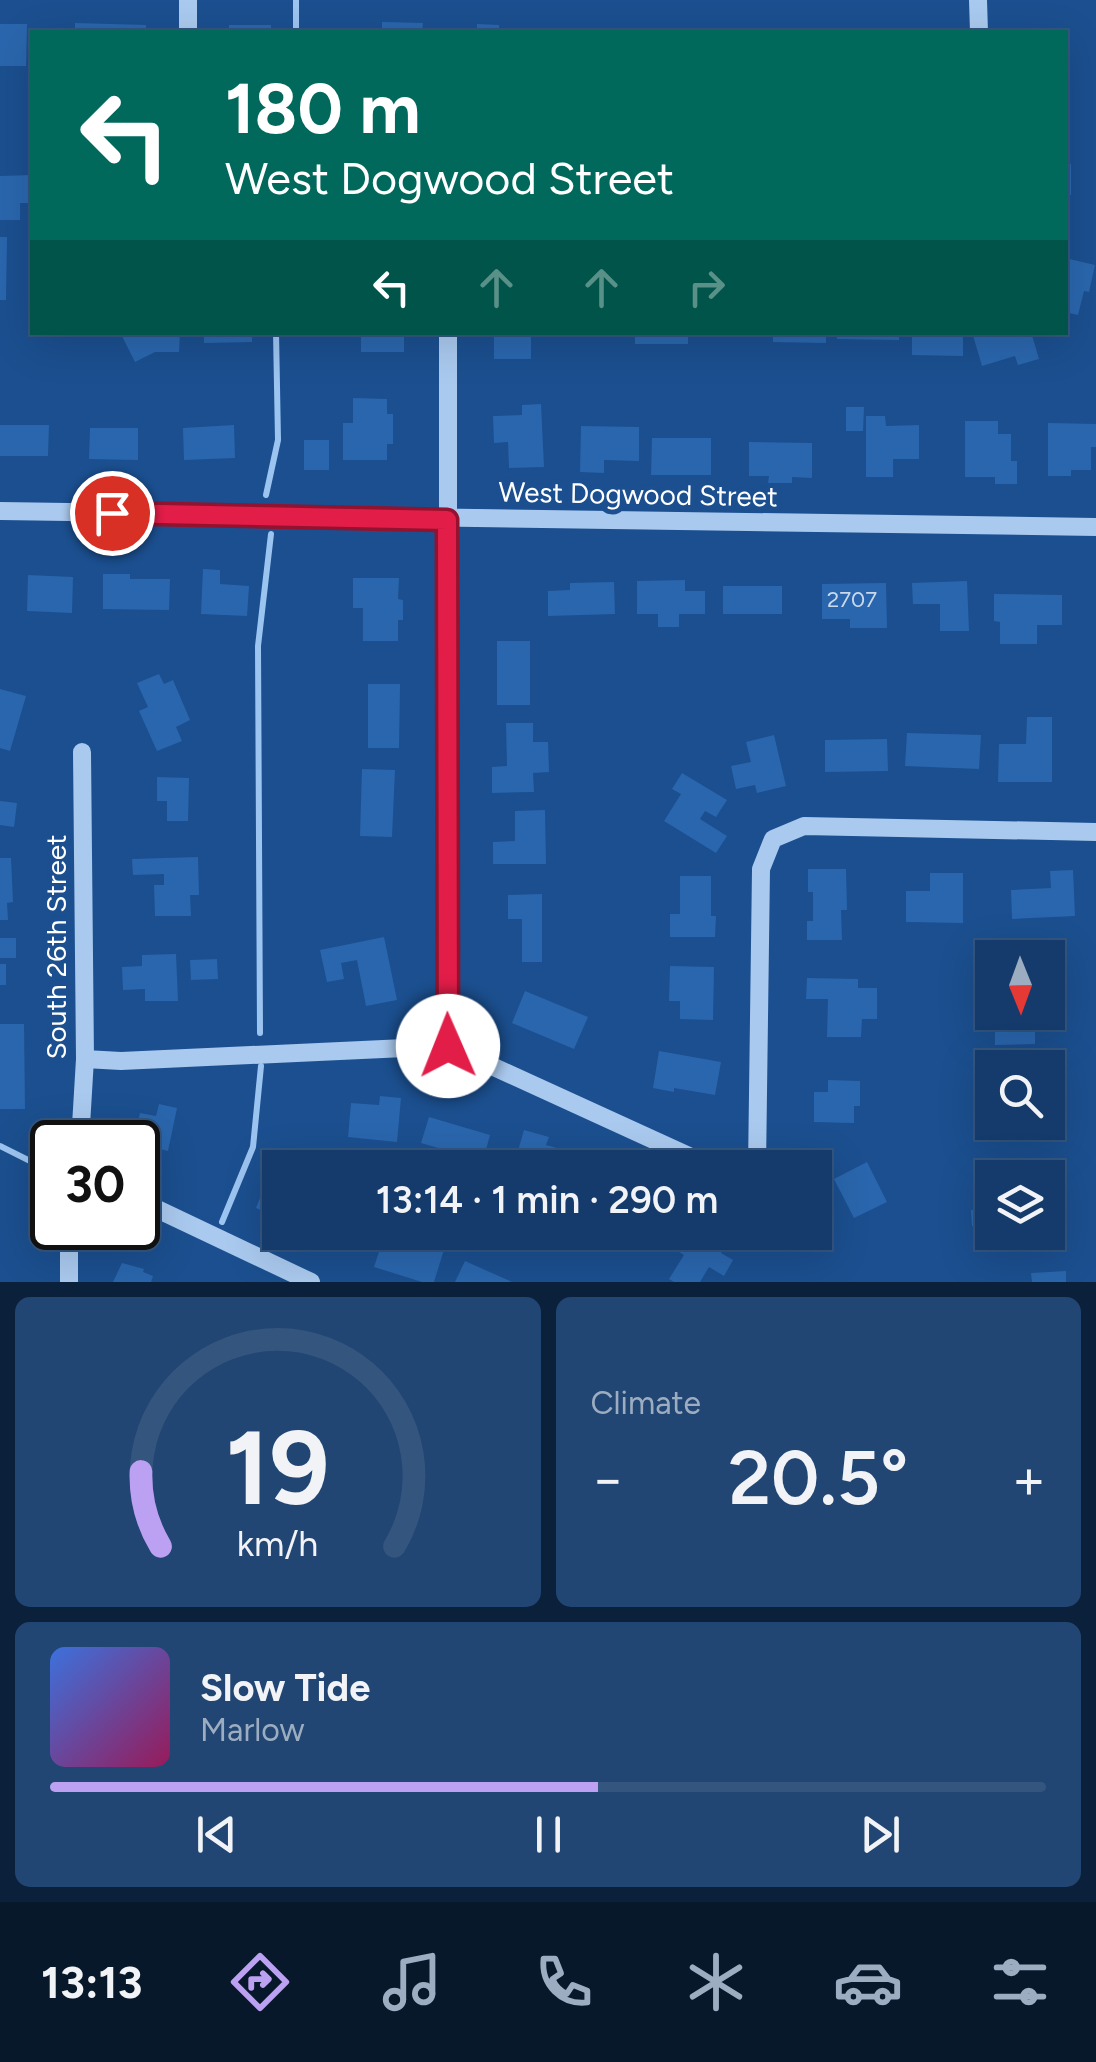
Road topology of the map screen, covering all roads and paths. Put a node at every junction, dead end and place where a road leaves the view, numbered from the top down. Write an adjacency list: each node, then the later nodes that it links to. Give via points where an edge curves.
1 (188, 0): 3 (street)
2 (978, 0): 4 (street)
3 (188, 30)
4 (978, 30)
5 (448, 335): 7 (street)
6 (0, 511): 7 (street, West Dogwood Street)
7 (447, 520): 8 (street, West Dogwood Street); 11 (street)
8 (1096, 527)
9 (82, 752): 12 (street, South 26th Street)
10 (1096, 832): 15 (street, via 804,826 773,839 761,869)
11 (448, 1046): 12 (street); 14 (street)
12 (85, 1059): 13 (street, South 26th Street)
13 (81, 1120)
14 (676, 1150)
15 (758, 1150)
16 (160, 1210): 19 (street)
17 (70, 1250): 18 (street)
18 (69, 1282)
19 (310, 1282)

